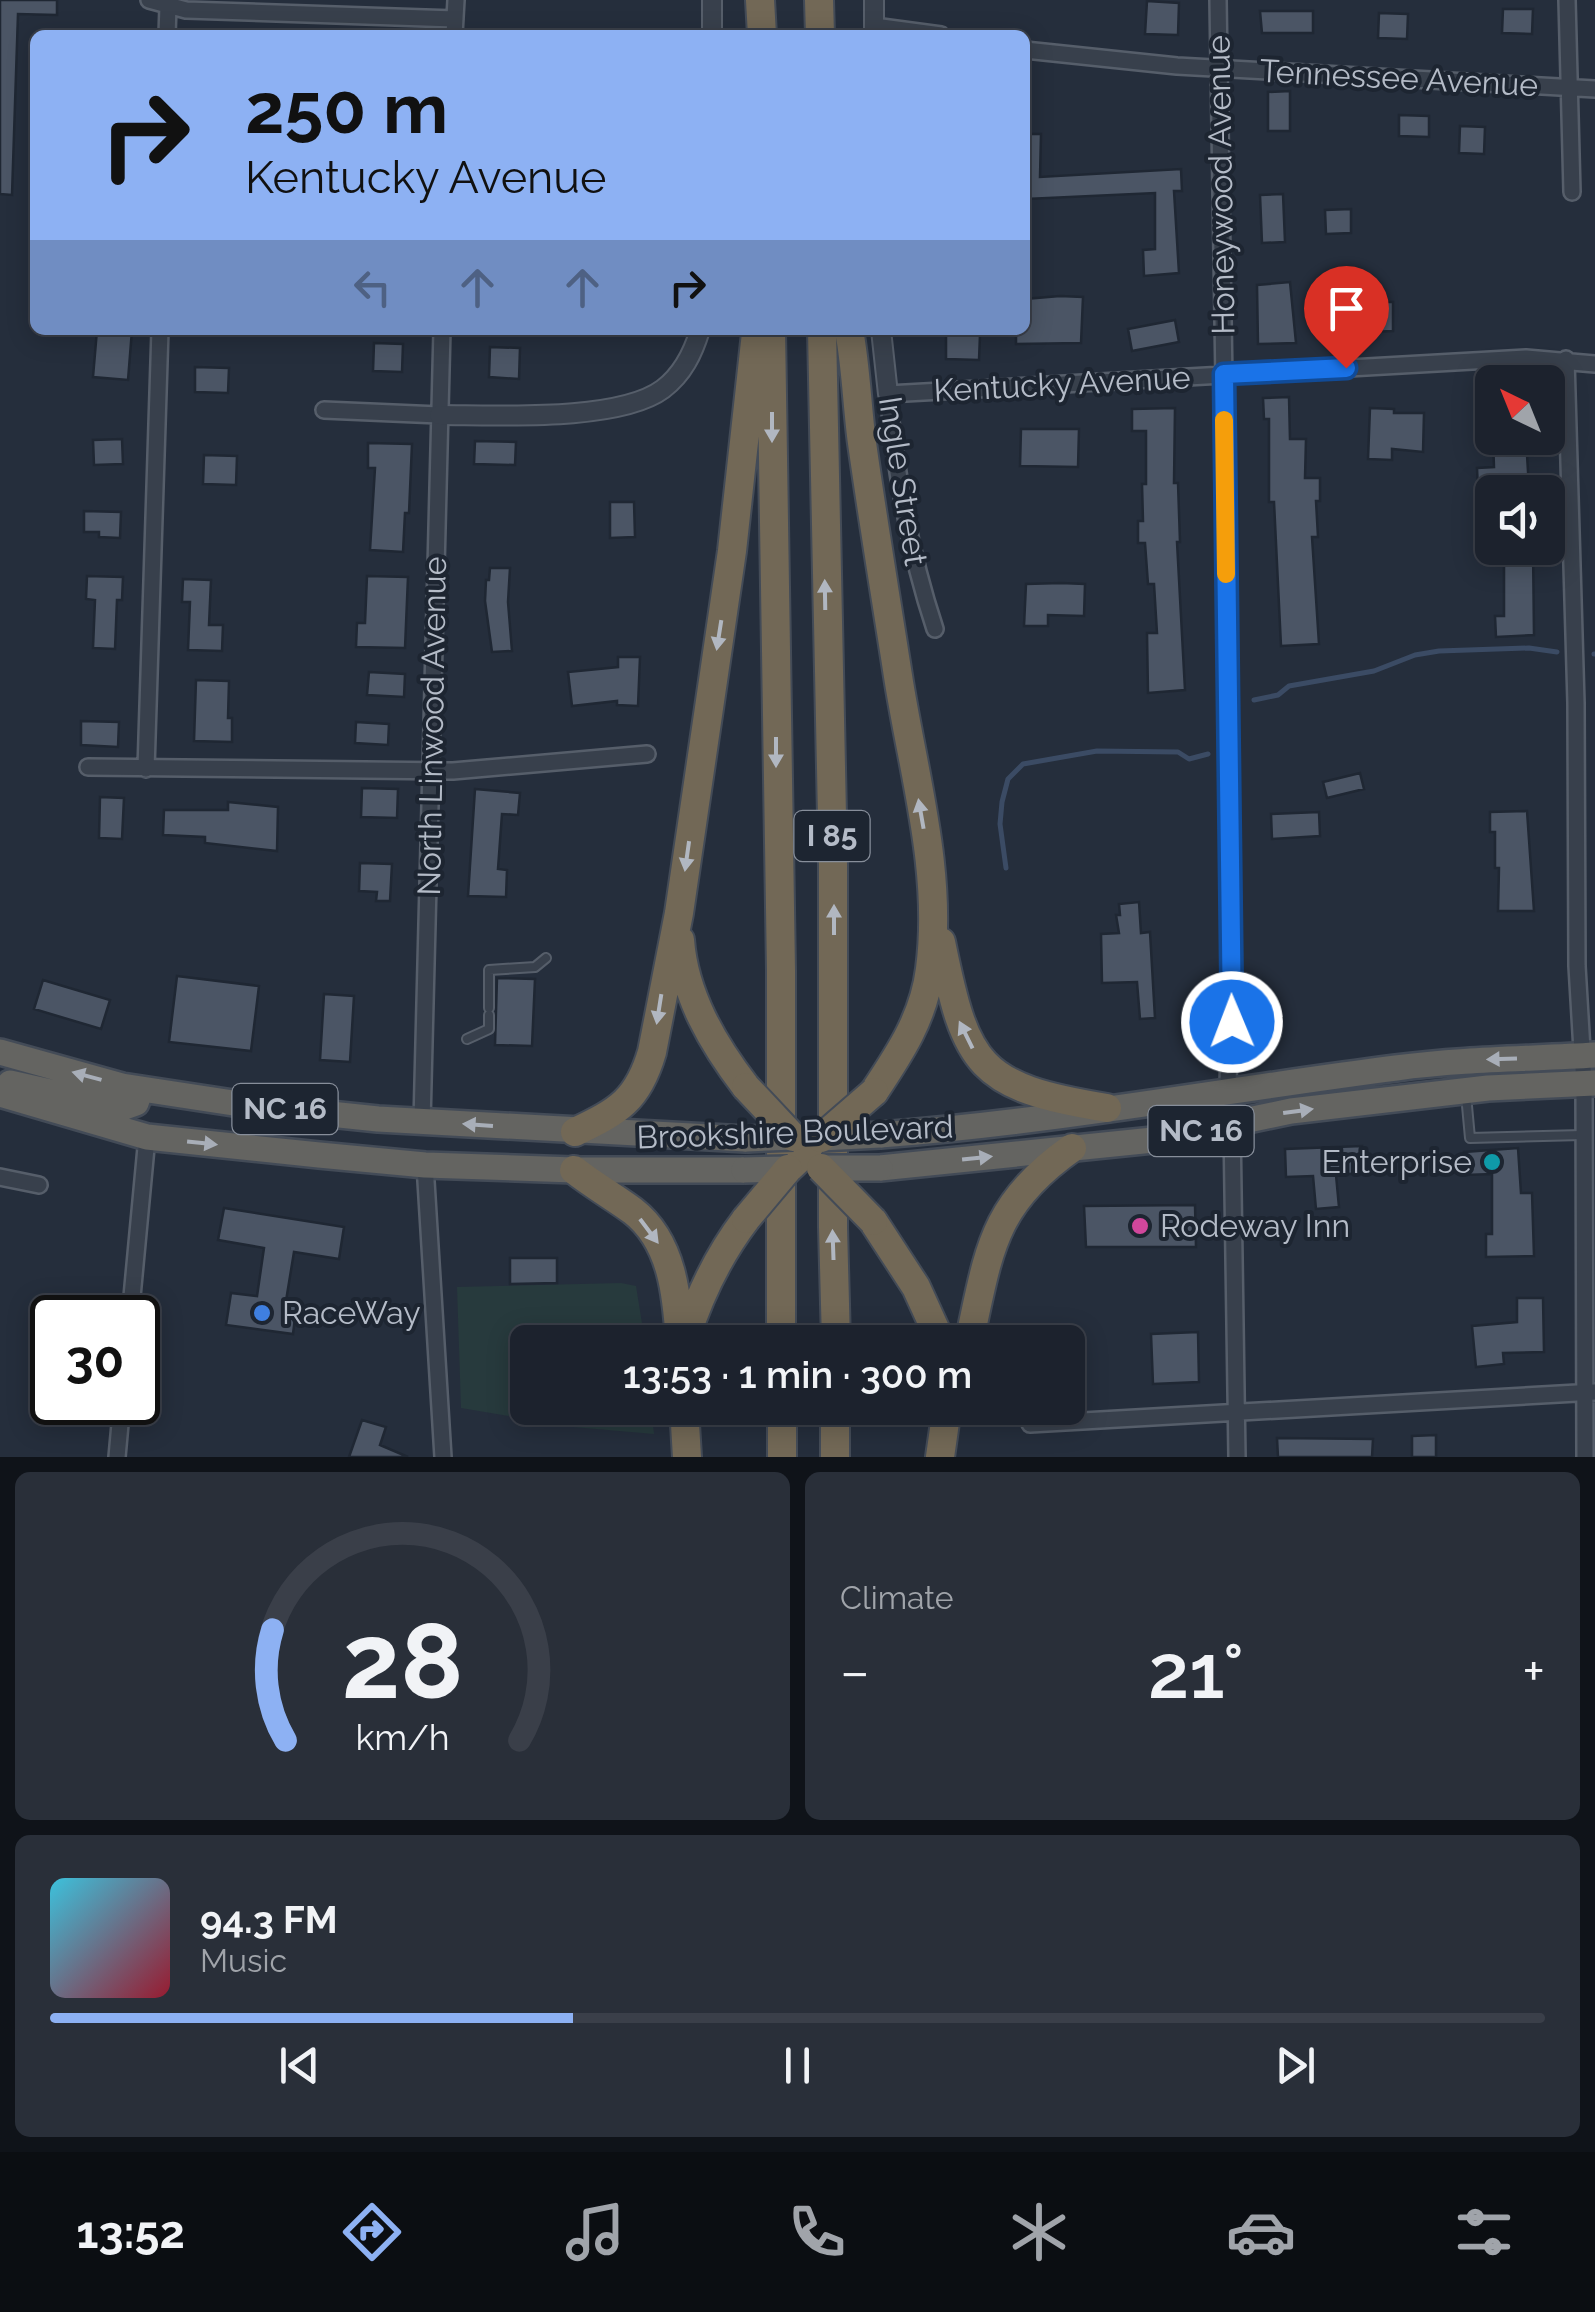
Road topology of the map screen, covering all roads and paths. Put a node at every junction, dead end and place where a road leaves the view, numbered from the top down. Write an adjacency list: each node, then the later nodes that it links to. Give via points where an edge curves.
1 (149, 0): 9 (street)
2 (456, 0): 10 (street)
3 (712, 0): 12 (street)
4 (760, 0): 13 (highway)
5 (819, 0): 14 (highway)
6 (874, 0): 15 (street)
7 (1218, 0): 17 (street, Honeywood Avenue)
8 (1568, 0): 18 (street)
9 (168, 6): 10 (street); 11 (street)
10 (454, 27)
11 (168, 30)
12 (712, 30)
13 (762, 30)
14 (820, 30)
15 (874, 30)
16 (1030, 51): 17 (street, Tennessee Avenue)
17 (1219, 68): 18 (street, Tennessee Avenue); 31 (street, Honeywood Avenue)
18 (1570, 88): 19 (street, Tennessee Avenue); 20 (street)
19 (1595, 89)
20 (1572, 192)
21 (160, 335): 38 (street)
22 (442, 335): 34 (street, North Linwood Avenue)
23 (698, 335): 34 (street, via 678,376 634,404 564,413)
24 (755, 335): 41 (highway, one-way to 41, via 732,551)
25 (771, 335): 69 (highway, I 85, one-way to 69)
26 (822, 335): 70 (highway, I 85, one-way to 26)
27 (850, 335): 40 (highway, one-way to 27)
28 (882, 335): 32 (street, Ingle Street)
29 (1566, 359): 30 (street, Kentucky Avenue); 31 (street, Kentucky Avenue); 44 (street)
30 (1595, 364)
31 (1224, 374): 32 (street, Kentucky Avenue); 51 (street, Honeywood Avenue, via 1232,891)
32 (888, 394): 35 (street, Ingle Street, via 907,532)
33 (324, 410): 34 (street)
34 (439, 415): 39 (street, North Linwood Avenue)
35 (935, 629)
36 (647, 754): 39 (street)
37 (88, 767): 38 (street)
38 (146, 769): 39 (street)
39 (430, 771): 55 (street, North Linwood Avenue)
40 (934, 911): 54 (highway, one-way to 40, via 1020,1088 980,1060 954,1007); 61 (highway, bridge, via 930,973 903,1049 878,1086)
41 (679, 914): 57 (highway, one-way to 57, via 646,1074 628,1101); 61 (highway, bridge, via 682,960 717,1048)
42 (546, 958): 45 (lane, via 535,967 488,970 489,1029)
43 (1595, 964): 44 (street)
44 (1577, 966): 47 (street)
45 (467, 1040)
46 (0, 1052): 50 (highway, Brookshire Boulevard / NC 16, one-way to 46)
47 (1589, 1055): 49 (street); 51 (highway, Brookshire Boulevard / NC 16, one-way to 51, via 1421,1065)
48 (0, 1081): 50 (highway, via 122,1108 136,1103)
49 (1589, 1084): 52 (highway, Brookshire Boulevard / NC 16); 58 (street)
50 (141, 1089): 55 (highway, Brookshire Boulevard / NC 16)
51 (1228, 1089): 54 (highway, Brookshire Boulevard / NC 16)
52 (1466, 1090): 56 (highway, Brookshire Boulevard / NC 16, one-way to 52, via 1291,1111); 58 (lane, via 1470,1138)
53 (0, 1094): 59 (highway, Brookshire Boulevard / NC 16)
54 (1107, 1108): 61 (highway, Brookshire Boulevard / NC 16, bridge, via 880,1136)
55 (422, 1122): 57 (highway, Brookshire Boulevard / NC 16, one-way to 55)
56 (1232, 1125): 60 (highway, Brookshire Boulevard / NC 16); 74 (street)
57 (576, 1132): 61 (highway, Brookshire Boulevard / NC 16, bridge, via 746,1140)
58 (1584, 1135): 73 (street)
59 (147, 1138): 62 (highway, Brookshire Boulevard / NC 16, one-way to 62); 66 (street)
60 (1072, 1148): 61 (highway, Brookshire Boulevard / NC 16, one-way to 60, bridge, via 880,1168); 72 (highway, via 1028,1184 999,1224)
61 (806, 1153): 63 (highway, Brookshire Boulevard / NC 16, bridge, via 744,1170); 68 (highway, bridge, via 720,1253); 71 (highway, bridge, via 873,1222)
62 (425, 1165): 63 (highway, Brookshire Boulevard / NC 16); 82 (street)
63 (574, 1170): 67 (highway, one-way to 67, via 633,1212 656,1239 671,1271)
64 (0, 1178): 65 (street)
65 (40, 1186)
66 (132, 1295)
67 (679, 1325)
68 (689, 1325)
69 (781, 1325)
70 (835, 1325)
71 (933, 1325)
72 (973, 1325)
73 (1589, 1393): 74 (street); 88 (street)
74 (1237, 1412): 75 (street); 87 (street)
75 (1085, 1421)
76 (119, 1425): 81 (street)
77 (685, 1425): 83 (highway)
78 (782, 1425): 84 (highway)
79 (836, 1425): 85 (highway)
80 (945, 1425): 86 (highway)
81 (116, 1457)
82 (442, 1457)
83 (687, 1457)
84 (782, 1457)
85 (835, 1457)
86 (940, 1457)
87 (1237, 1457)
88 (1585, 1457)

